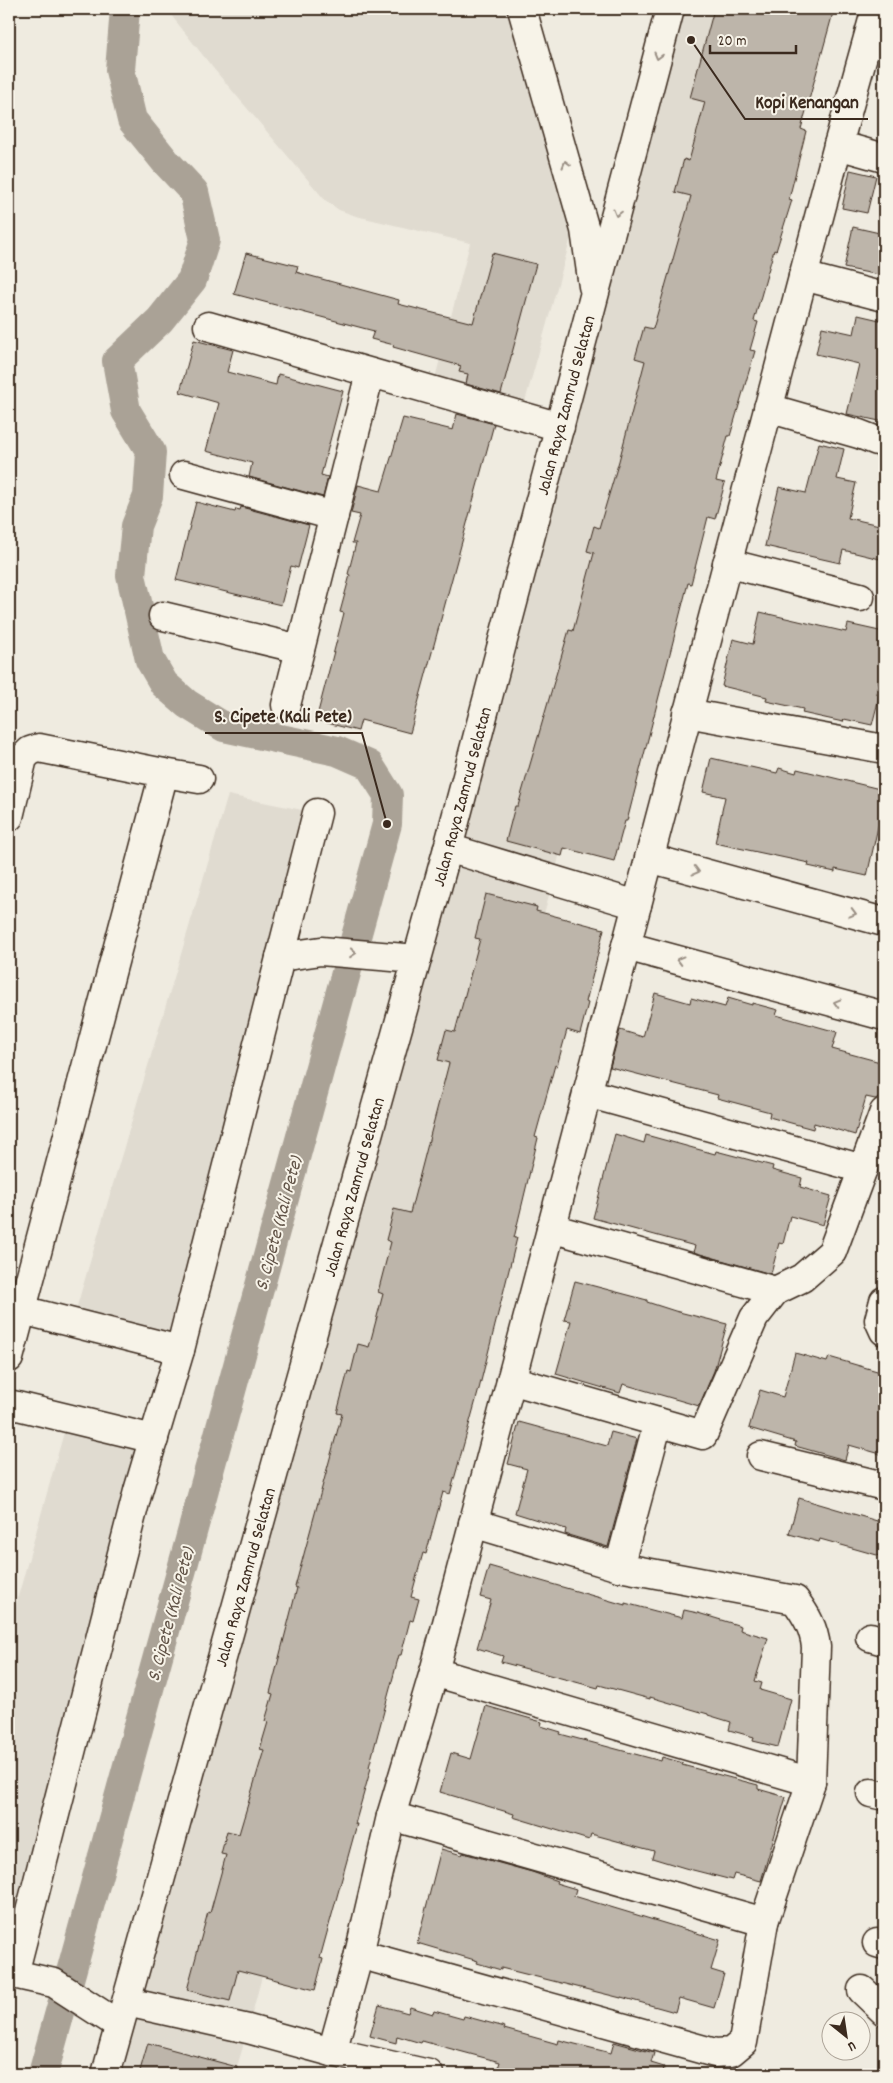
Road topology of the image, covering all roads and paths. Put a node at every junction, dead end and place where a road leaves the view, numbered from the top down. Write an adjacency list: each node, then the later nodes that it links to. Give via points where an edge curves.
1 (522, 9): 7 (street, Jalan Raya Zamrud Selatan, one-way to 1, via 585,230)
2 (670, 9): 7 (street, Jalan Raya Zamrud Selatan, one-way to 7)
3 (876, 9): 4 (street)
4 (838, 145): 5 (street); 6 (street)
5 (884, 158)
6 (803, 276): 8 (street); 11 (street)
7 (594, 297): 12 (street, Jalan Raya Zamrud Selatan)
8 (884, 297)
9 (208, 326): 10 (street)
10 (370, 373): 12 (street); 15 (street)
11 (768, 408): 13 (street); 16 (street)
12 (560, 427): 27 (street, Jalan Raya Zamrud Selatan)
13 (877, 441)
14 (184, 476): 15 (street)
15 (334, 516): 19 (street)
16 (727, 563): 17 (street); 21 (street)
17 (860, 597)
18 (163, 616): 19 (street)
19 (300, 650): 20 (street)
20 (286, 706)
21 (687, 714): 22 (street); 28 (street)
22 (884, 749)
23 (164, 773): 24 (street); 26 (street, via 39,748 23,758); 41 (street)
24 (199, 779)
25 (317, 813): 32 (street)
26 (9, 817)
27 (448, 848): 29 (street); 33 (street, Jalan Raya Zamrud Selatan)
28 (649, 858): 29 (street); 30 (street, one-way to 30)
29 (637, 905): 31 (street)
30 (884, 922)
31 (626, 946): 34 (street, one-way to 31); 35 (street)
32 (280, 957): 33 (street, one-way to 33, via 321,951); 43 (street)
33 (417, 959): 61 (street, Jalan Raya Zamrud Selatan)
34 (884, 1016)
35 (587, 1092): 37 (street); 38 (street)
36 (884, 1112): 37 (street)
37 (863, 1169): 39 (street, via 832,1252 802,1278)
38 (551, 1228): 39 (street); 45 (street)
39 (775, 1291): 47 (street, via 754,1318 704,1435)
40 (884, 1301): 42 (street, via 879,1320)
41 (22, 1310): 43 (street); 44 (street)
42 (884, 1331)
43 (180, 1350): 48 (street)
44 (9, 1358)
45 (511, 1380): 47 (street); 51 (street)
46 (9, 1404): 48 (street)
47 (658, 1422): 52 (street)
48 (154, 1440): 58 (street)
49 (761, 1456): 50 (street)
50 (884, 1486)
51 (473, 1523): 52 (street); 53 (street)
52 (619, 1567): 54 (street, via 795,1600 815,1633)
53 (434, 1672): 54 (street); 55 (street)
54 (811, 1782): 56 (street)
55 (391, 1816): 56 (street); 57 (street)
56 (764, 1922): 57 (street, via 742,2042 731,2052 715,2053)
57 (359, 1954): 62 (street)
58 (11, 1973): 61 (street, via 54,1983)
59 (862, 1990): 60 (street)
60 (884, 2010)
61 (118, 2016): 62 (street, via 248,2029); 63 (street, Jalan Raya Zamrud Selatan)
62 (332, 2052): 64 (street)
63 (106, 2074)
64 (429, 2074)

